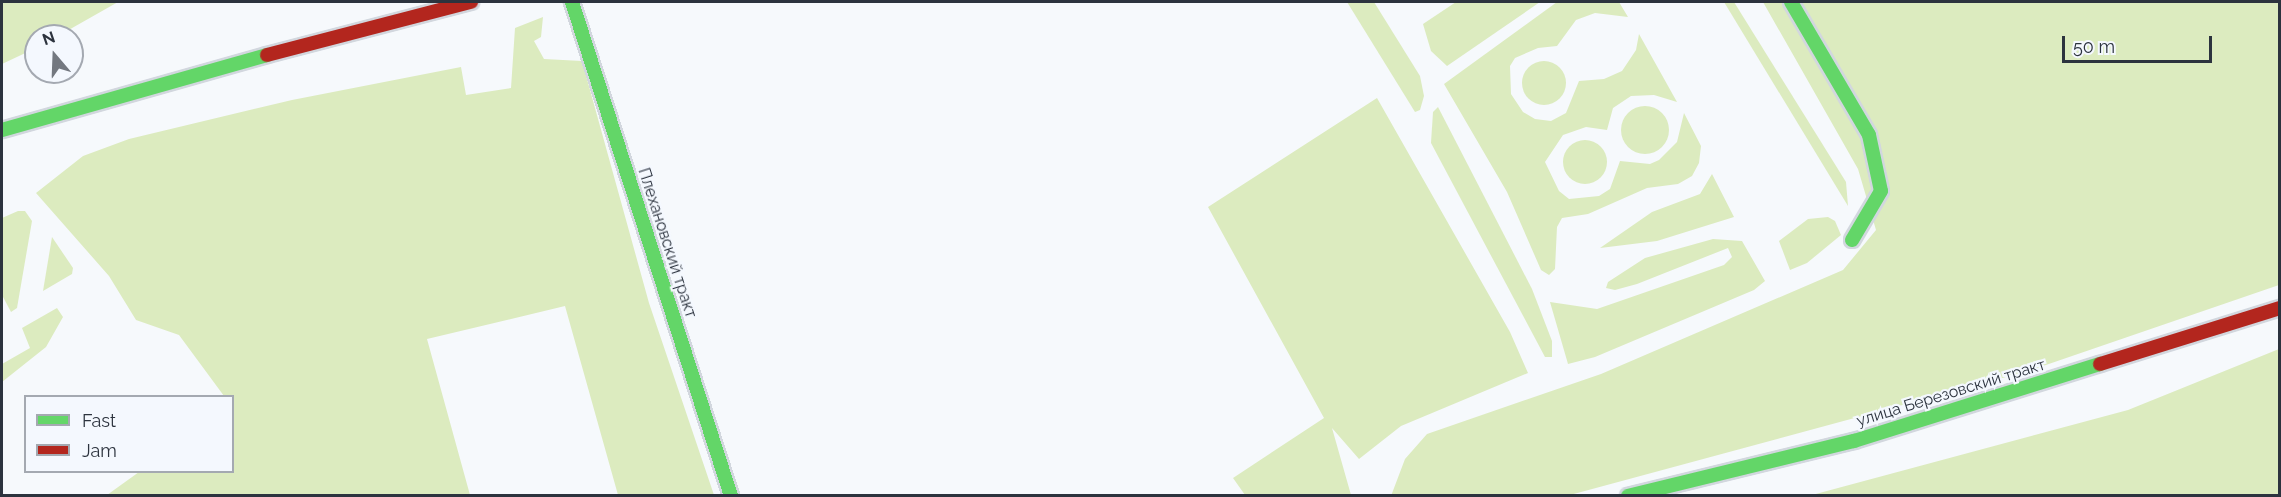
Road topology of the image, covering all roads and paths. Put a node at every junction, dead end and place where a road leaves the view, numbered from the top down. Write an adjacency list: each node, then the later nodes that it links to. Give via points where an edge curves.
1 (471, 2): 4 (street, via 105,98)
2 (572, 2): 7 (street, Плехановский тракт)
3 (1791, 2): 5 (street, via 1869,135 1881,191)
4 (2, 130)
5 (1852, 240)
6 (2280, 308): 8 (street, улица Березовский тракт, via 1854,441)
7 (731, 495)
8 (1628, 495)

